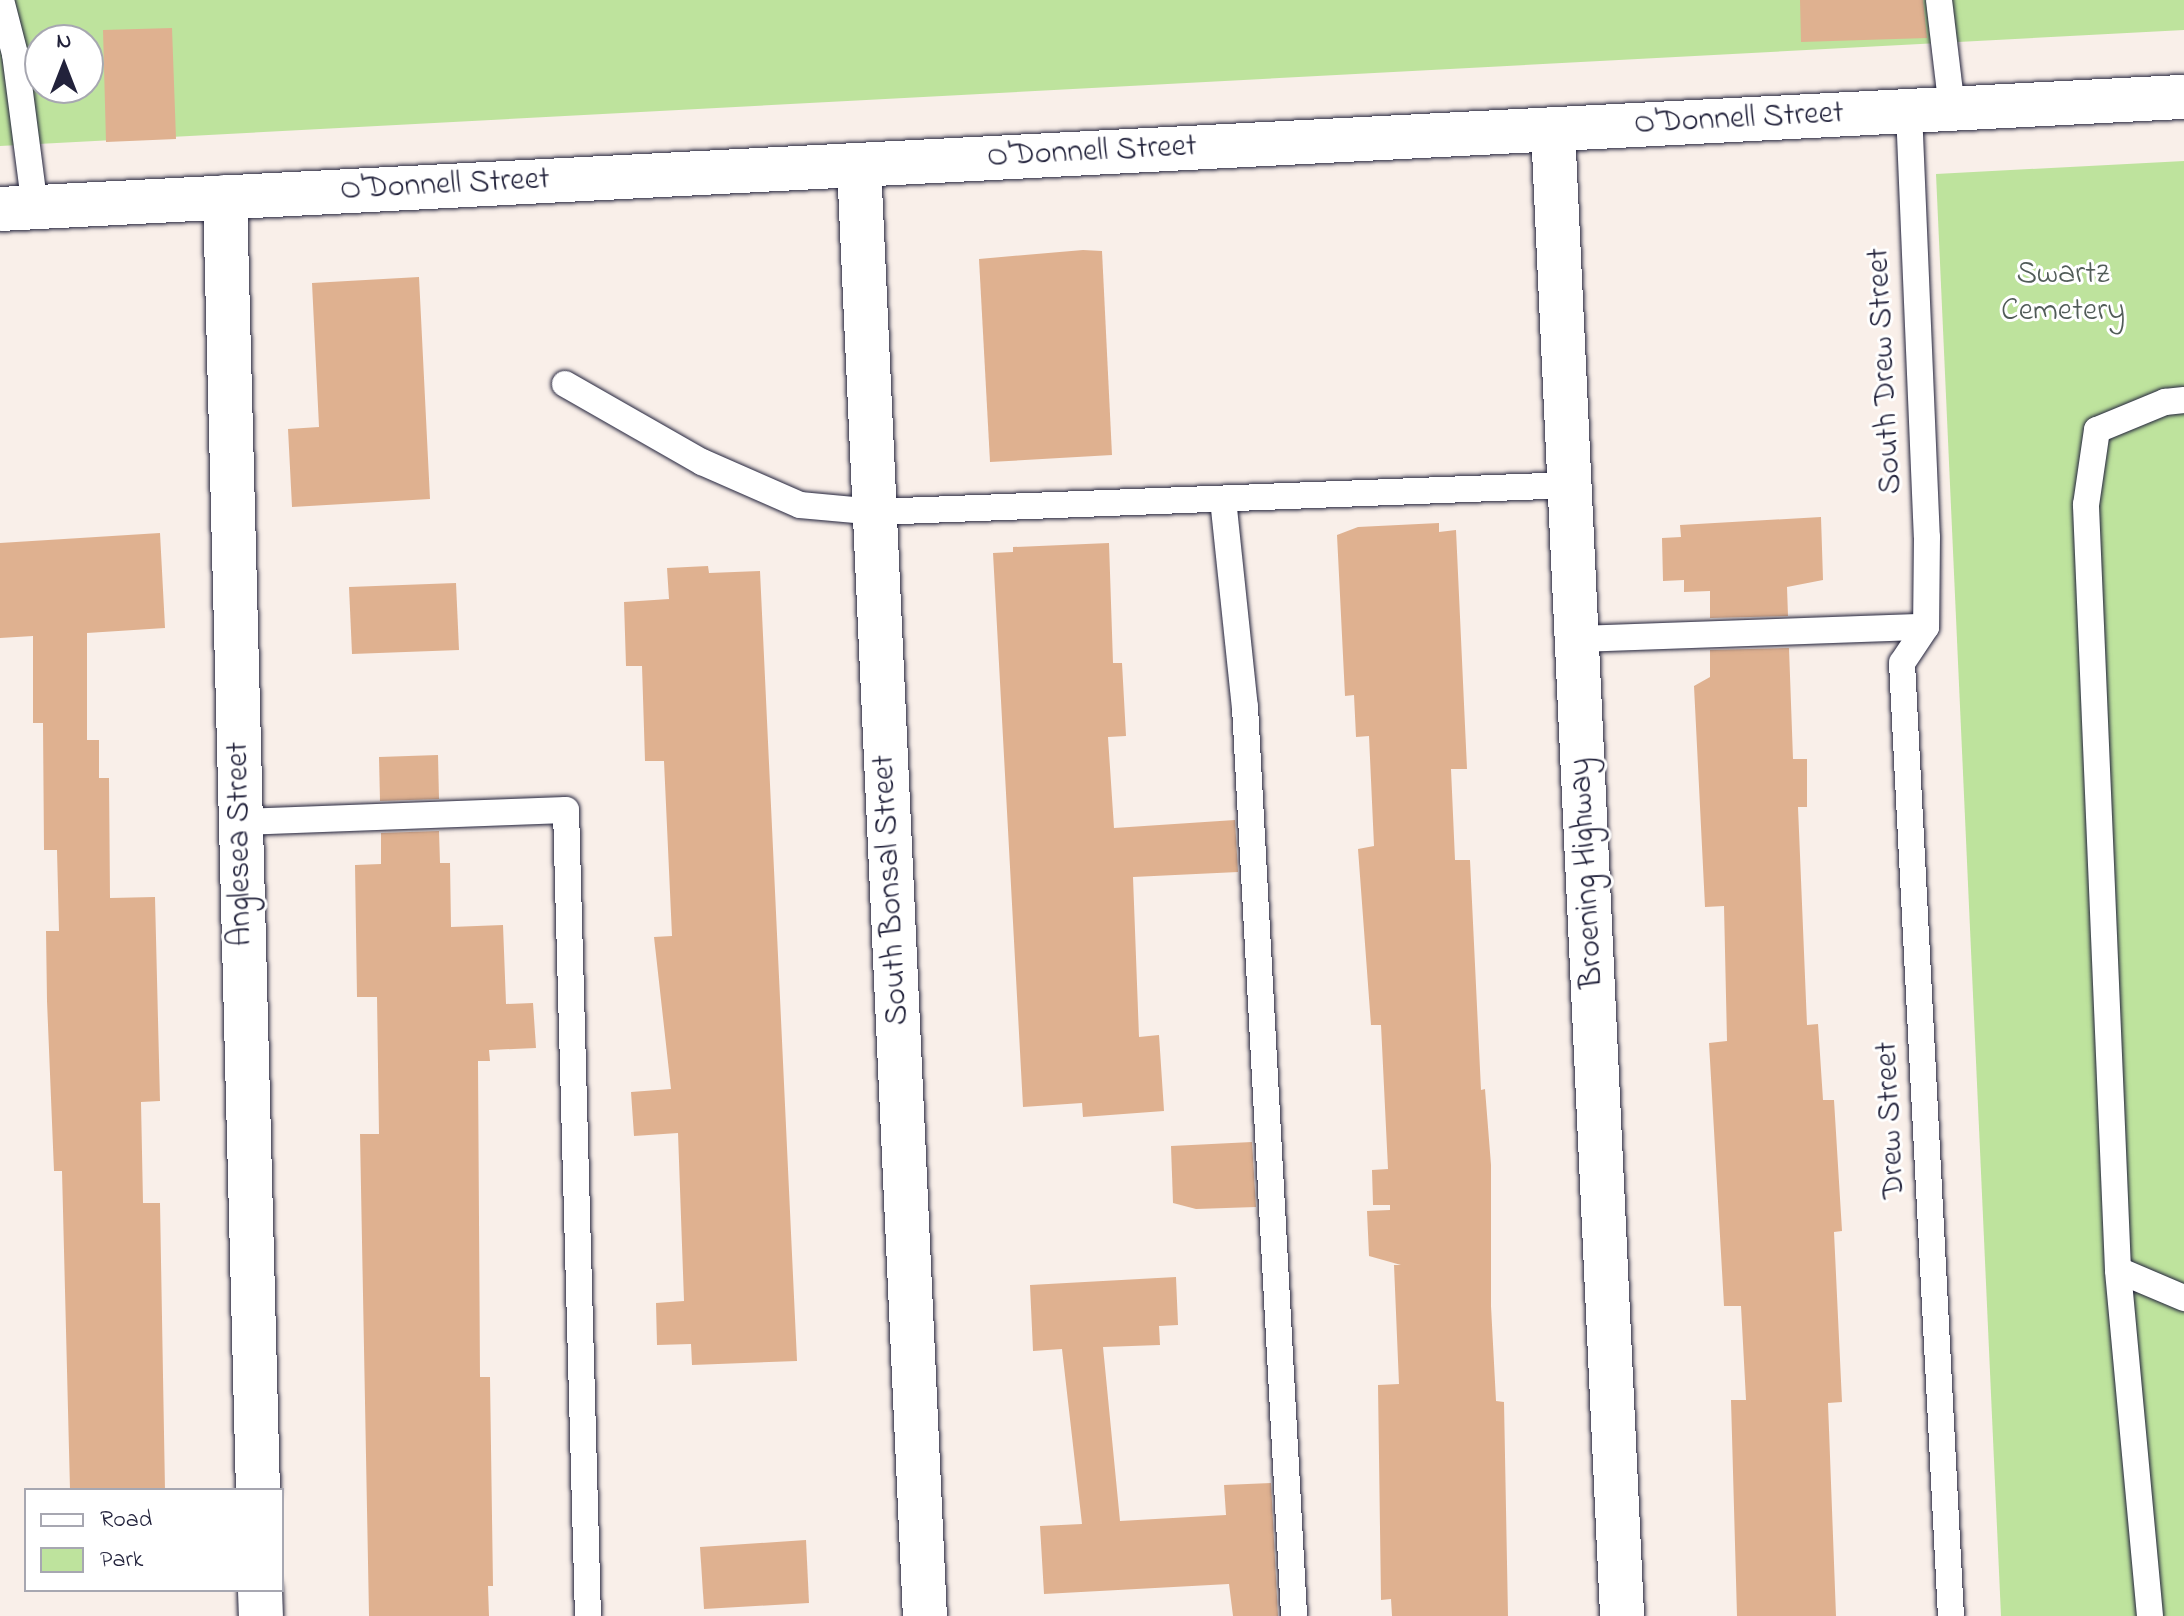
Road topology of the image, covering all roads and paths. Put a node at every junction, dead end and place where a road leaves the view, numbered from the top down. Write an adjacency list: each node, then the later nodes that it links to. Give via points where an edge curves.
1 (1, 0): 9 (lane, via 15,54)
2 (1939, 0): 4 (lane)
3 (2184, 97): 4 (street, O'Donnell Street)
4 (1952, 109): 5 (street, O'Donnell Street)
5 (1909, 111): 6 (street, O'Donnell Street); 15 (lane, South Drew Street)
6 (1553, 129): 7 (street, O'Donnell Street); 12 (street, Broening Highway)
7 (859, 165): 8 (street, O'Donnell Street); 14 (street, South Bonsal Street)
8 (225, 197): 9 (street, O'Donnell Street); 17 (street, Anglesea Street)
9 (17, 208)
10 (565, 384): 14 (lane, via 702,462 800,505)
11 (2184, 400): 18 (lane, via 2165,402 2097,430 2086,505)
12 (1570, 485): 13 (lane); 16 (street, Broening Highway)
13 (1223, 499): 14 (lane); 25 (lane, via 1245,707)
14 (875, 512): 24 (street, South Bonsal Street)
15 (1926, 627): 16 (lane); 27 (lane, Drew Street, via 1902,663)
16 (1577, 639): 26 (street, Broening Highway)
17 (241, 822): 20 (street, Anglesea Street); 23 (lane, via 566,810)
18 (2118, 1270): 19 (lane); 28 (lane)
19 (2184, 1298)
20 (258, 1488)
21 (260, 1592): 22 (street)
22 (261, 1616)
23 (588, 1616)
24 (925, 1616)
25 (1294, 1616)
26 (1622, 1616)
27 (1951, 1616)
28 (2150, 1616)

